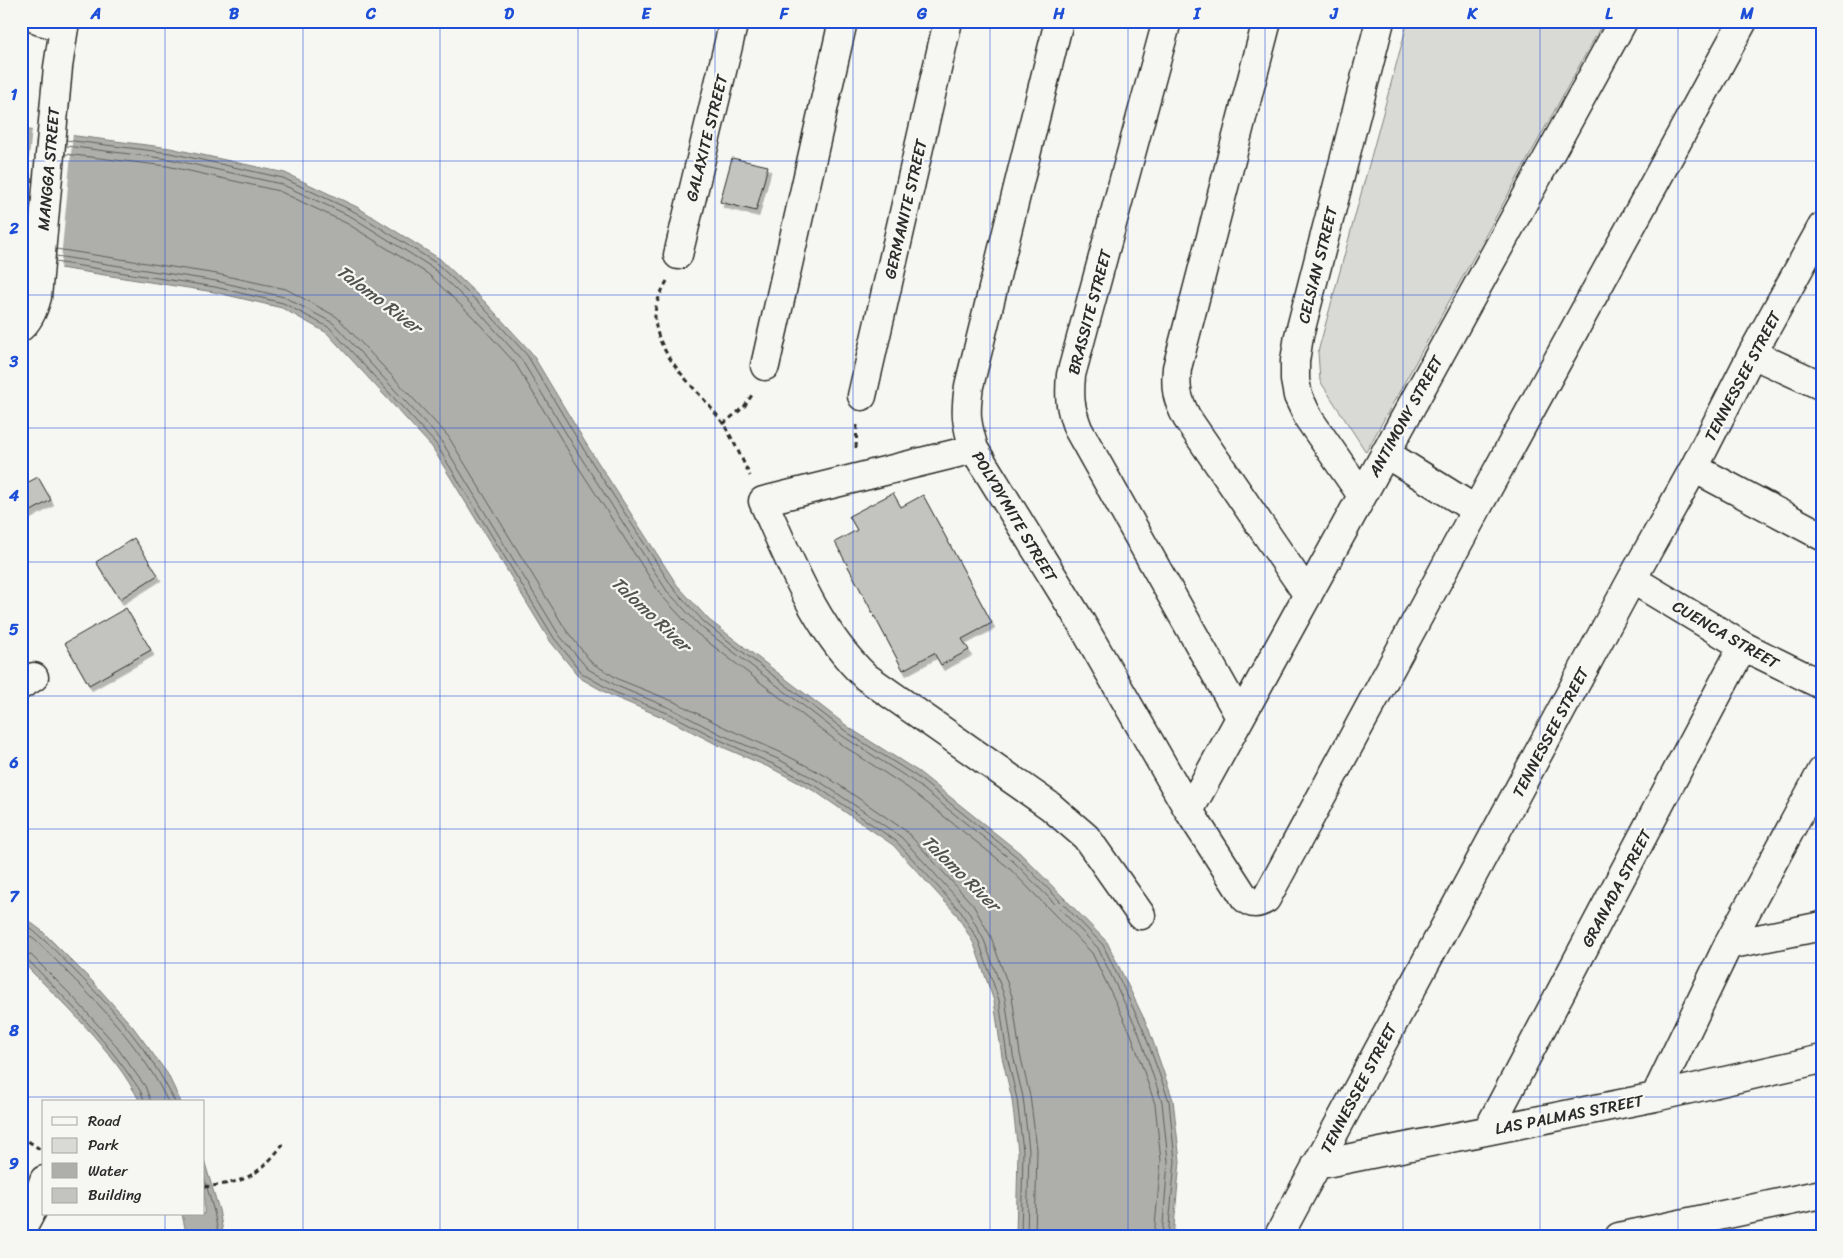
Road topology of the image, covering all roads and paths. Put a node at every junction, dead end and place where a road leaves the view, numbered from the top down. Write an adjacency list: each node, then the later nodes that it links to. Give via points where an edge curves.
1 (734, 21): 12 (street, GALAXITE STREET)
2 (843, 21): 15 (street)
3 (948, 21): 17 (street, GERMANITE STREET)
4 (1059, 21): 19 (street, POLYDYMITE STREET, via 969,386 965,411)
5 (1166, 21): 31 (street, BRASSITE STREET, via 1071,375 1069,396 1078,430)
6 (1267, 21): 28 (street, via 1177,368 1175,387 1178,403 1186,418)
7 (1380, 21): 23 (street, CELSIAN STREET, via 1295,360 1298,396 1309,419)
8 (1623, 21): 20 (street, ANTIMONY STREET)
9 (1743, 21): 25 (street)
10 (56, 23): 13 (street, MANGGA STREET, via 58,67 36,297 34,309)
11 (1822, 227): 14 (street, TENNESSEE STREET)
12 (678, 255): 18 (path, via 655,311 656,326 661,343 674,364)
13 (21, 327)
14 (1752, 354): 16 (street); 21 (street, TENNESSEE STREET)
15 (765, 366): 18 (path, via 756,389 744,406)
16 (1822, 386)
17 (862, 396): 22 (path, via 856,424)
18 (724, 424): 24 (path)
19 (974, 449): 22 (street); 33 (street, POLYDYMITE STREET, via 1078,619)
20 (1385, 453): 23 (street, ANTIMONY STREET); 25 (street)
21 (1694, 468): 26 (street); 27 (street, TENNESSEE STREET)
22 (855, 478): 24 (street)
23 (1361, 494): 28 (street, ANTIMONY STREET)
24 (763, 501): 34 (street, via 800,584 854,666 1067,820 1086,837)
25 (1476, 510): 33 (street, POLYDYMITE STREET, via 1266,899 1255,904 1244,898)
26 (1822, 536)
27 (1632, 579): 29 (street, CUENCA STREET); 43 (street, TENNESSEE STREET)
28 (1308, 596): 31 (street, ANTIMONY STREET)
29 (1743, 646): 30 (street, CUENCA STREET); 39 (street, GRANADA STREET)
30 (1822, 685)
31 (1240, 718): 33 (street, ANTIMONY STREET)
32 (1822, 771): 36 (street)
33 (1188, 811)
34 (1141, 915)
35 (1822, 926): 36 (street)
36 (1728, 945): 38 (street)
37 (1822, 1059): 38 (street, LAS PALMAS STREET)
38 (1655, 1096): 39 (street, LAS PALMAS STREET)
39 (1488, 1130): 43 (street, LAS PALMAS STREET)
40 (21, 1136): 42 (path)
41 (283, 1144): 45 (path, via 255,1174 238,1181)
42 (42, 1151)
43 (1316, 1165): 48 (street, TENNESSEE STREET)
44 (42, 1186): 47 (street)
45 (205, 1187)
46 (1822, 1194): 49 (street)
47 (21, 1231)
48 (1278, 1237)
49 (1619, 1237)

